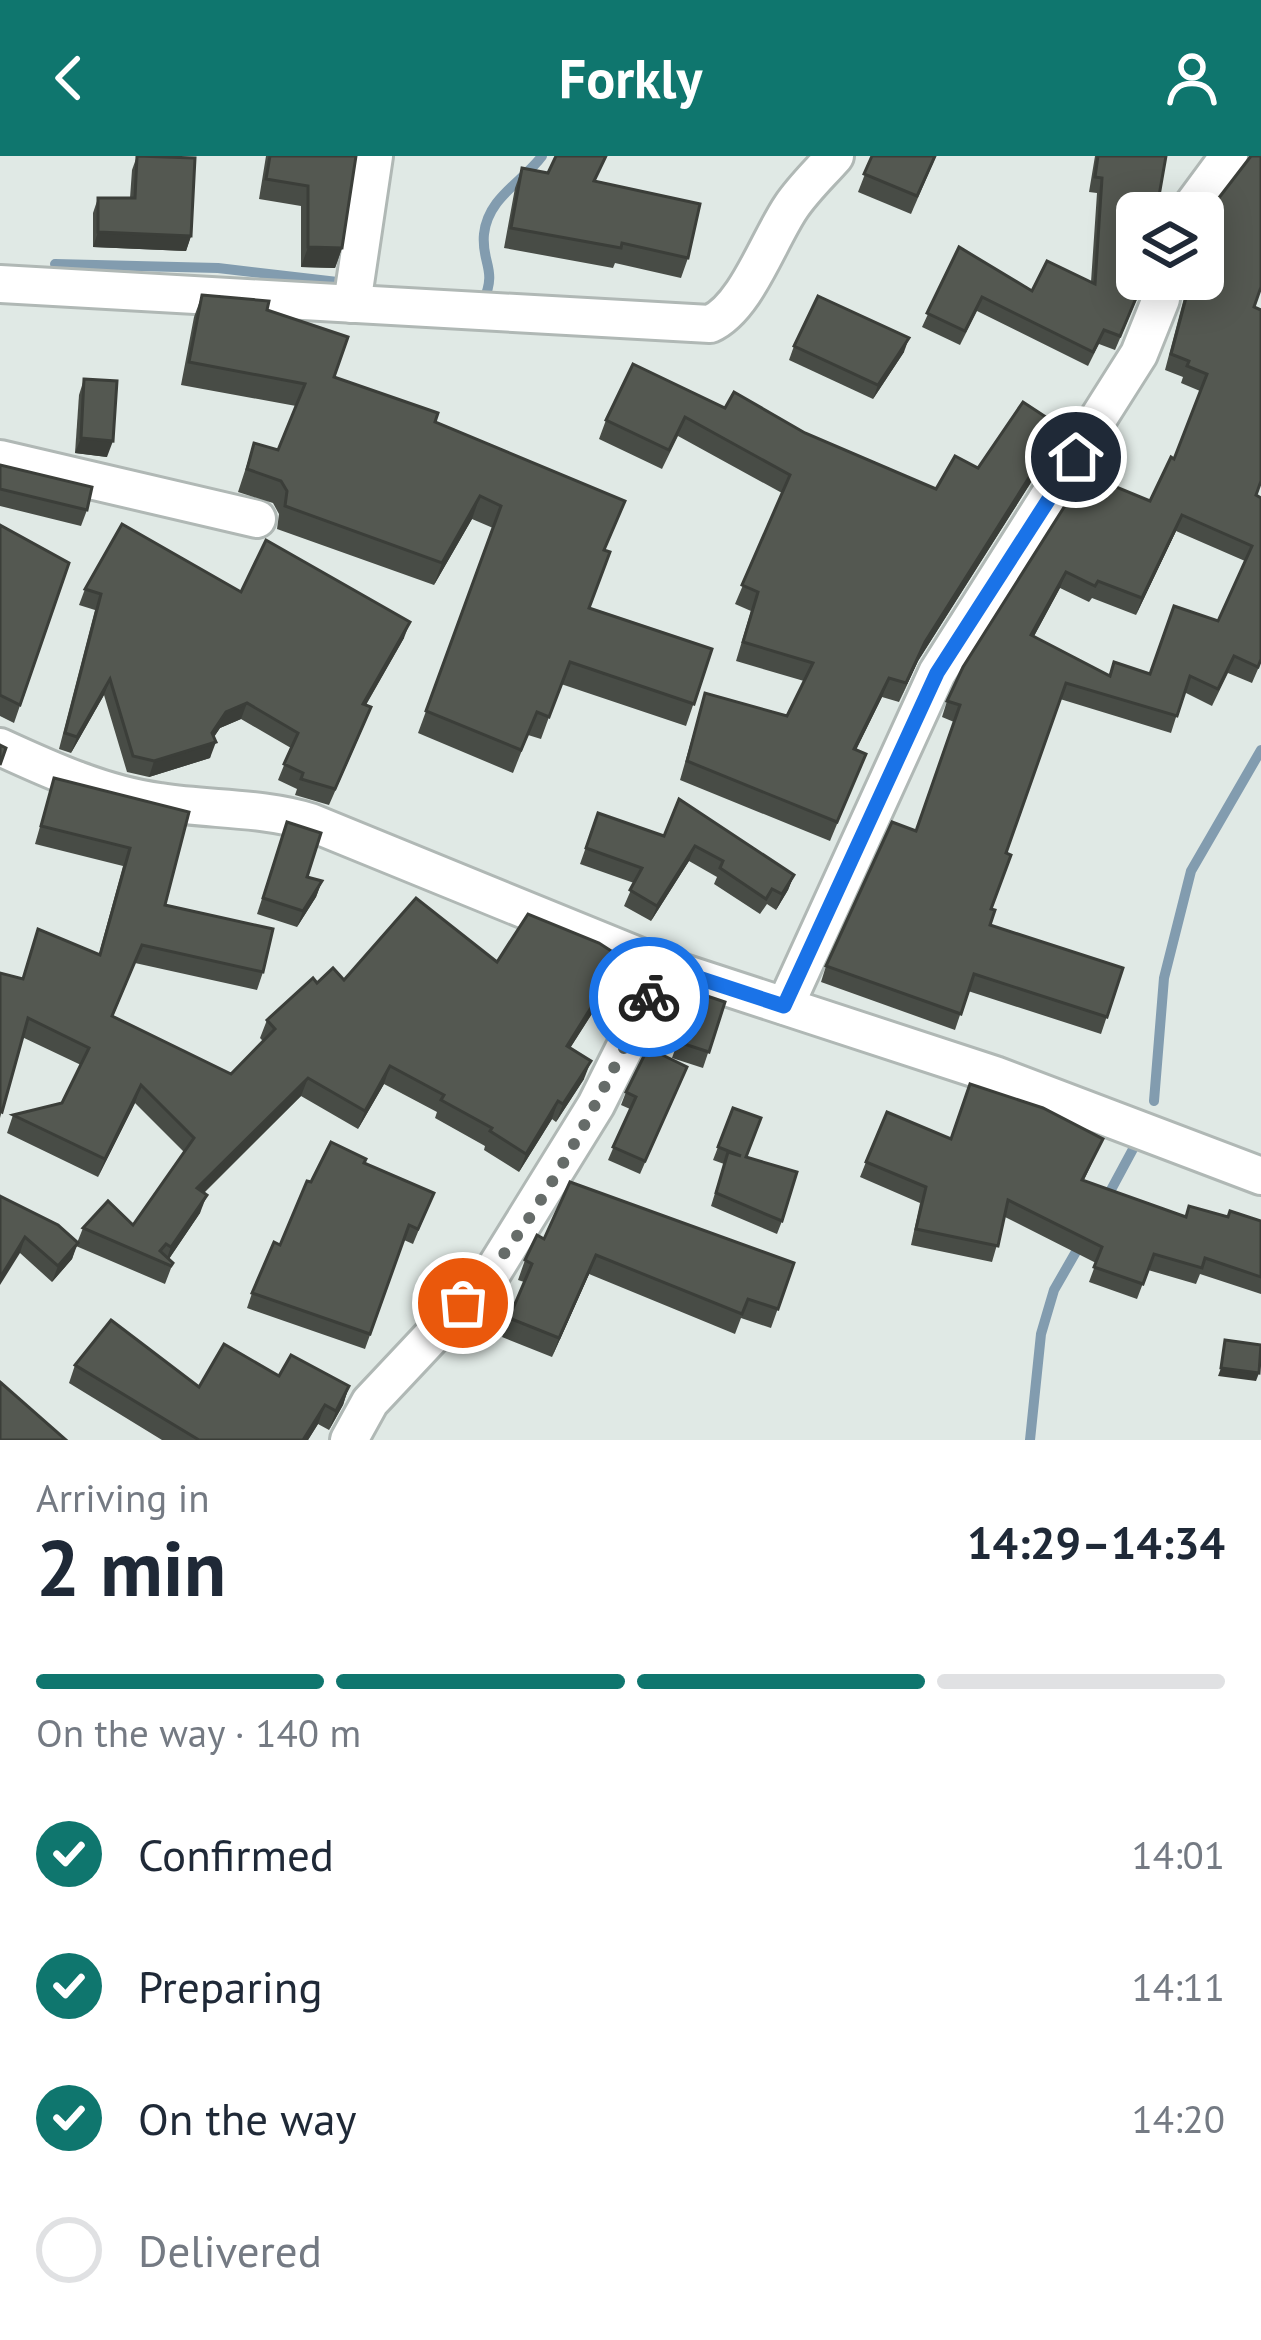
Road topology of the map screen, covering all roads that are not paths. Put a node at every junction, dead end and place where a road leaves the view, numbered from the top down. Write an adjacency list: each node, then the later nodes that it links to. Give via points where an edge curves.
1 (374, 156): 7 (street)
2 (835, 156): 7 (street, via 794,203 742,295 710,324)
3 (1228, 156): 4 (street)
4 (1202, 192)
5 (0, 284): 7 (street)
6 (1160, 300): 12 (street, via 1131,368 937,673)
7 (352, 304)
8 (0, 459): 9 (street)
9 (257, 519)
10 (0, 747): 11 (street, via 58,774 156,802 310,822)
11 (665, 967): 12 (street); 14 (street, via 596,1106 494,1270 370,1402)
12 (784, 1006): 13 (street)
13 (1261, 1176)
14 (349, 1440)

